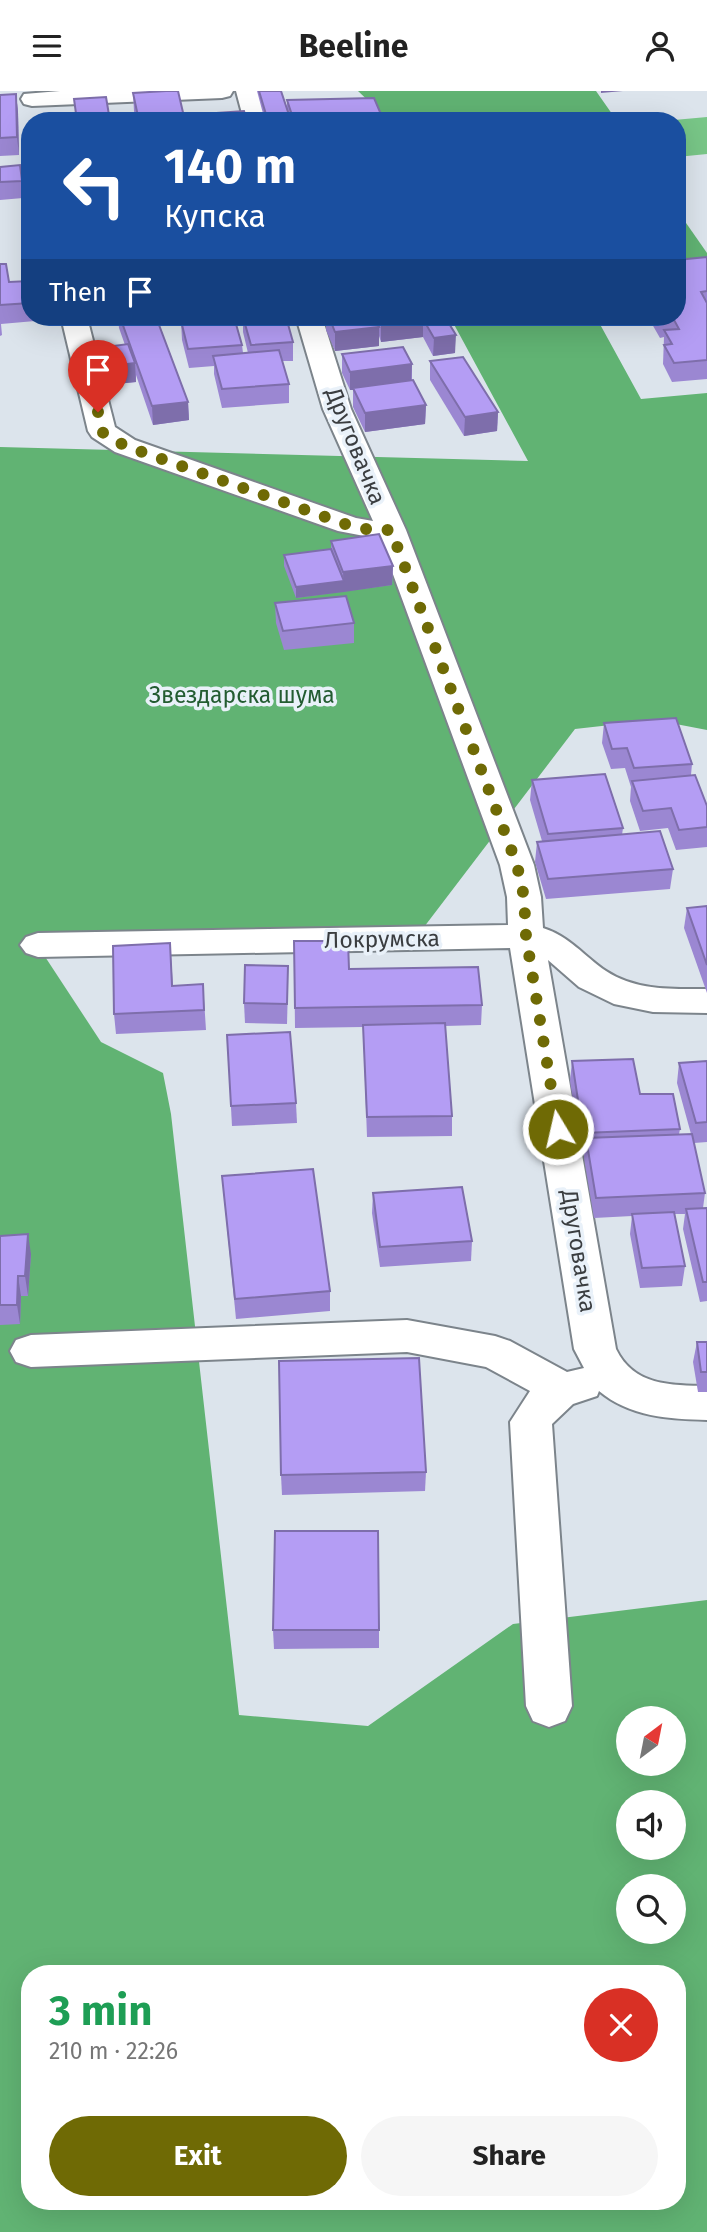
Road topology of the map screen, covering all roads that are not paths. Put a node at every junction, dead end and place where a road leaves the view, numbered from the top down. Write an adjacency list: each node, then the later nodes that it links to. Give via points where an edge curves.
1 (222, 91): 3 (street)
2 (247, 91): 6 (street)
3 (181, 92): 5 (street)
4 (32, 99): 5 (street)
5 (58, 110)
6 (253, 112)
7 (76, 326): 9 (street, via 107,437 348,525)
8 (312, 326): 9 (street, Друговачка, via 337,409)
9 (391, 530): 10 (street, Друговачка, via 517,865)
10 (526, 936): 11 (street, Локрумска); 12 (street, Локрумска, via 550,943 600,984 622,994); 14 (street, Друговачка, via 595,1349)
11 (38, 945)
12 (707, 1001)
13 (31, 1351): 15 (street, via 407,1336 495,1352)
14 (611, 1378): 15 (street); 16 (street, via 632,1394 654,1402)
15 (562, 1389): 17 (street, via 542,1402 531,1422)
16 (707, 1403)
17 (549, 1706)

